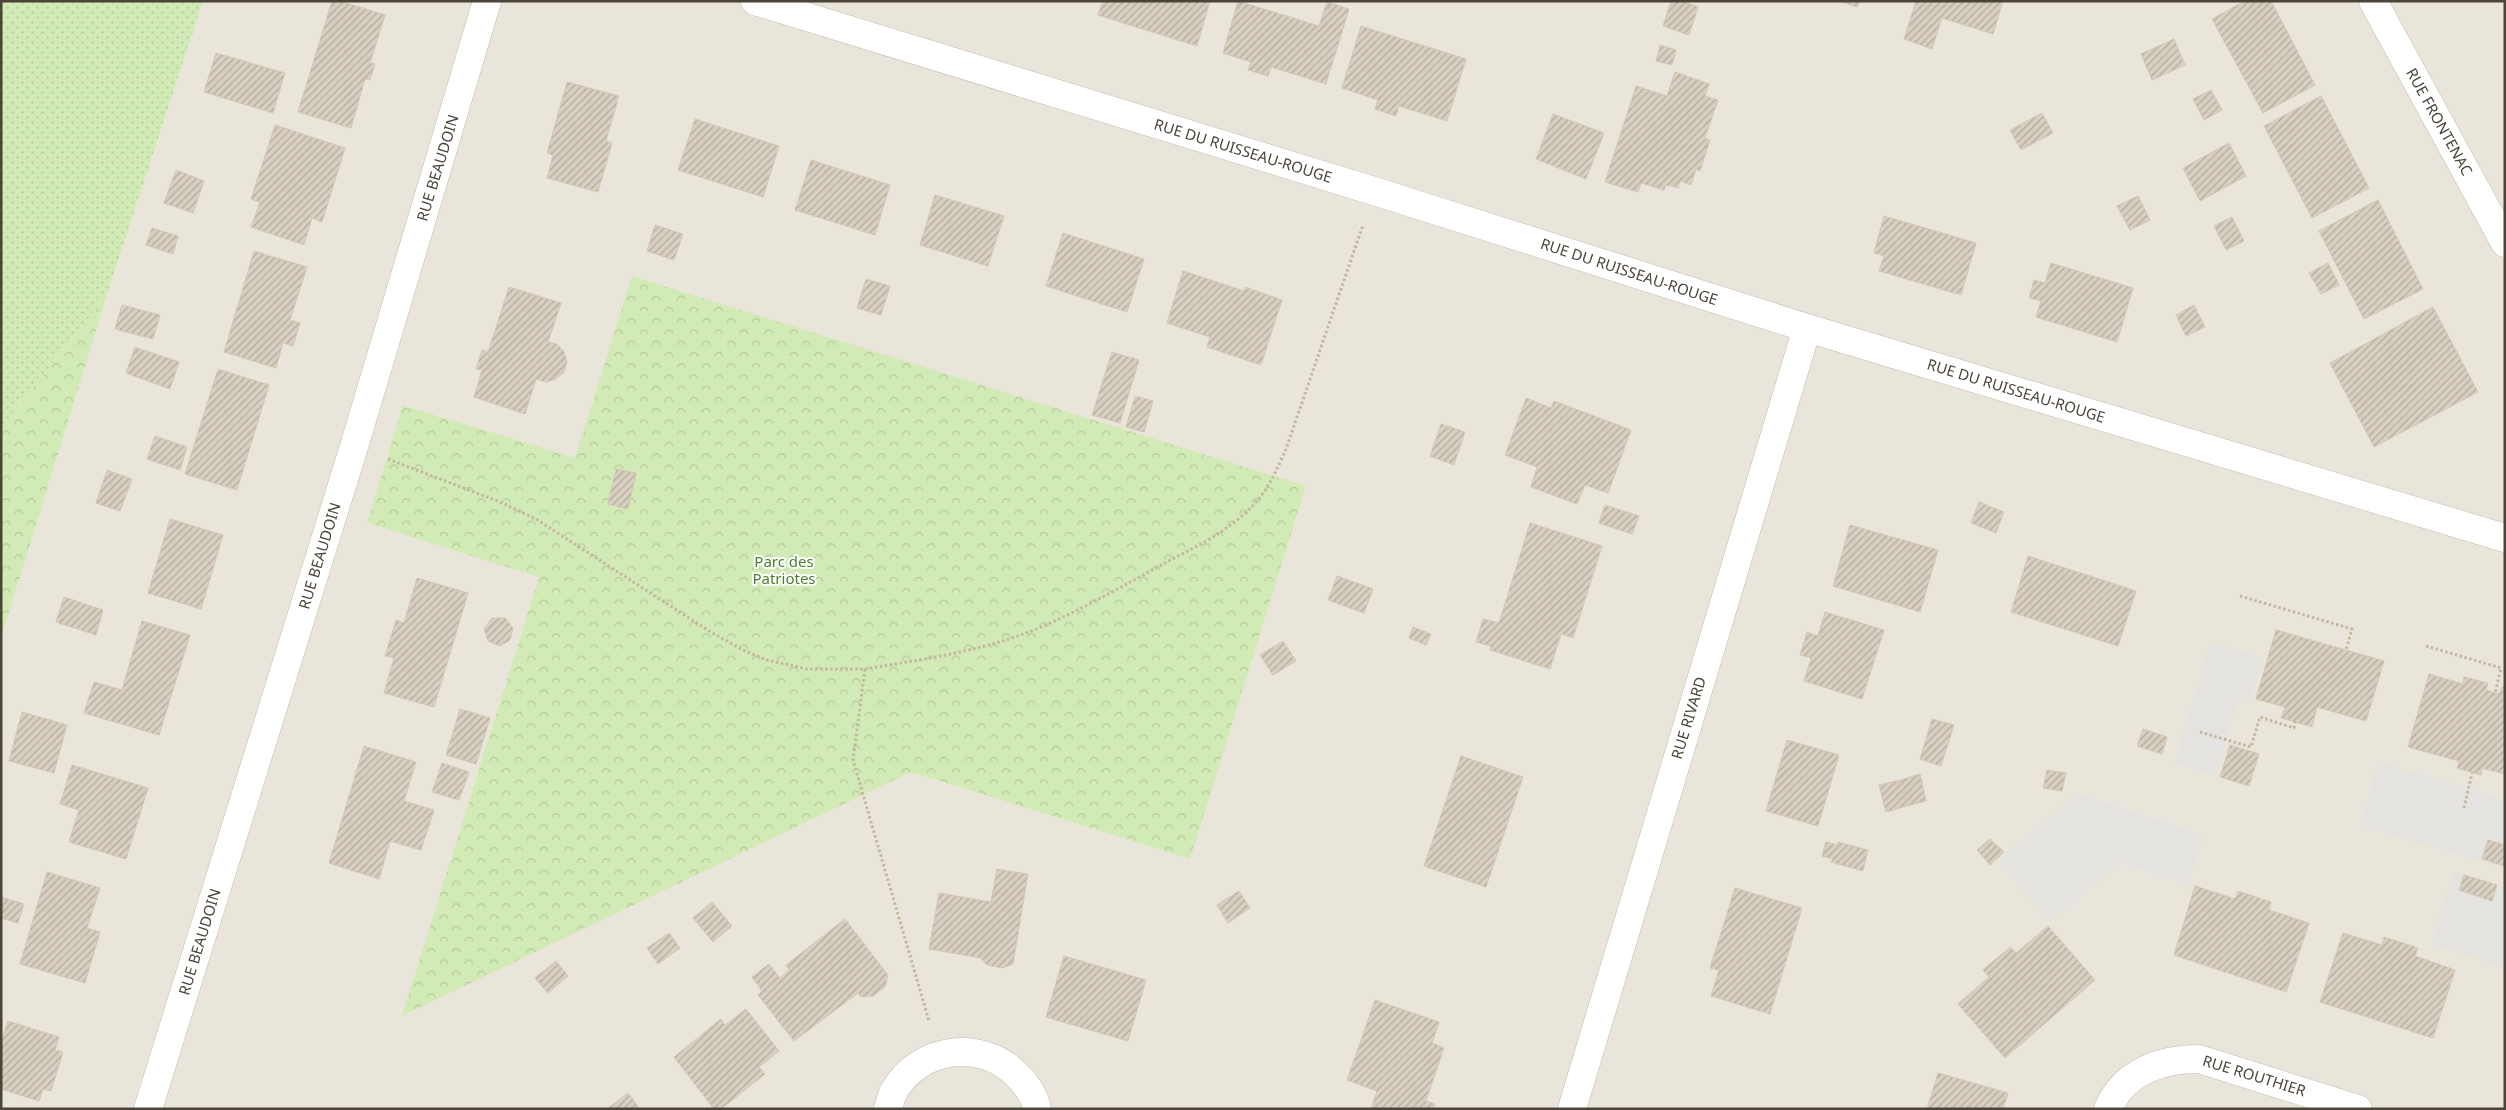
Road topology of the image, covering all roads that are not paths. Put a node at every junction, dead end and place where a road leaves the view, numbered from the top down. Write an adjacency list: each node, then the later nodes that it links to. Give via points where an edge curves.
1 (487, 1): 7 (street, RUE BEAUDOIN, via 354,450)
2 (755, 1): 5 (street, RUE DU RUISSEAU-ROUGE)
3 (2373, 1): 4 (street, RUE FRONTENAC)
4 (2505, 243)
5 (1807, 328): 6 (street, RUE DU RUISSEAU-ROUGE); 10 (street, RUE RIVARD)
6 (2505, 538)
7 (148, 1109)
8 (888, 1109): 9 (street, via 894,1091 910,1071 931,1057 957,1051 982,1054 1006,1064 1024,1082)
9 (1037, 1109)
10 (1572, 1109)
11 (2108, 1109): 12 (street, RUE ROUTHIER, via 2127,1082 2148,1067 2174,1059 2199,1058)
12 (2358, 1109)

